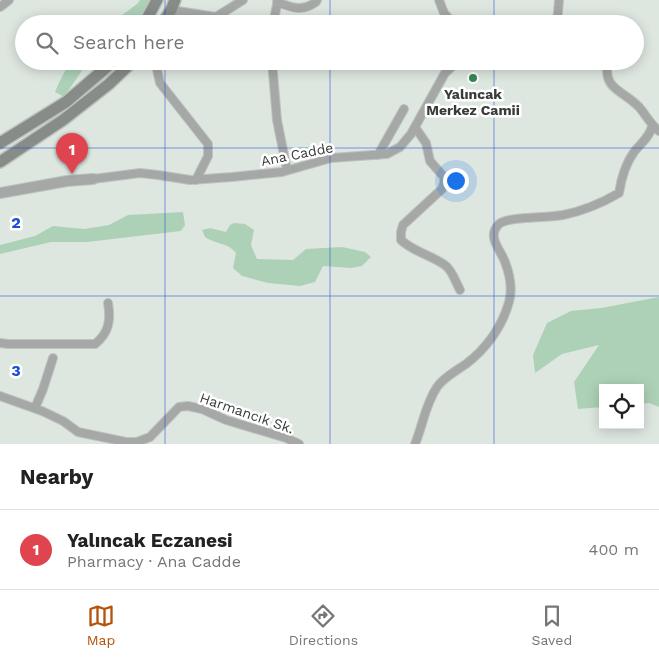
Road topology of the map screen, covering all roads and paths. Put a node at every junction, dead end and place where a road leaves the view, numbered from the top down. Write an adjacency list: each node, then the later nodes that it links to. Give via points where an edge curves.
1 (8, 0): 9 (street)
2 (157, 0): 10 (main road)
3 (243, 0): 12 (street)
4 (317, 0): 7 (street, via 308,8 299,9)
5 (439, 0): 14 (street)
6 (558, 0): 15 (street)
7 (278, 1): 13 (street)
8 (173, 5): 11 (street)
9 (0, 7)
10 (149, 15)
11 (209, 15)
12 (219, 15)
13 (275, 15)
14 (446, 15)
15 (557, 15)
16 (103, 70): 25 (main road, via 66,102)
17 (123, 70): 27 (main road, via 63,120)
18 (157, 70): 30 (street, via 160,82 208,144 208,156)
19 (273, 70): 28 (street, via 277,120)
20 (448, 70): 23 (street, Ana Cadde)
21 (606, 70): 24 (street, via 610,85 638,106)
22 (404, 108): 26 (street)
23 (415, 127): 26 (street, Ana Cadde, via 400,146); 32 (street, via 426,143 430,161 444,177 444,184 403,225 401,240 447,266)
24 (656, 128): 39 (street, via 633,153 620,193 591,207 562,215 500,223 494,232 494,240 512,283 510,302 490,341 437,386 426,406)
25 (0, 143)
26 (378, 155): 28 (street, Ana Cadde, via 331,158)
27 (0, 162)
28 (287, 170): 30 (street, Ana Cadde)
29 (93, 179): 30 (street, Ana Cadde, via 140,173); 31 (street)
30 (196, 180)
31 (0, 193)
32 (460, 290)
33 (108, 303): 34 (street, via 108,328 95,344)
34 (0, 343)
35 (53, 358): 37 (street)
36 (0, 396): 37 (street, Harmancık Sk.)
37 (35, 408): 38 (street, Harmancık Sk., via 78,432 137,442 150,436 179,407 188,406)
38 (299, 444)
39 (415, 444)

